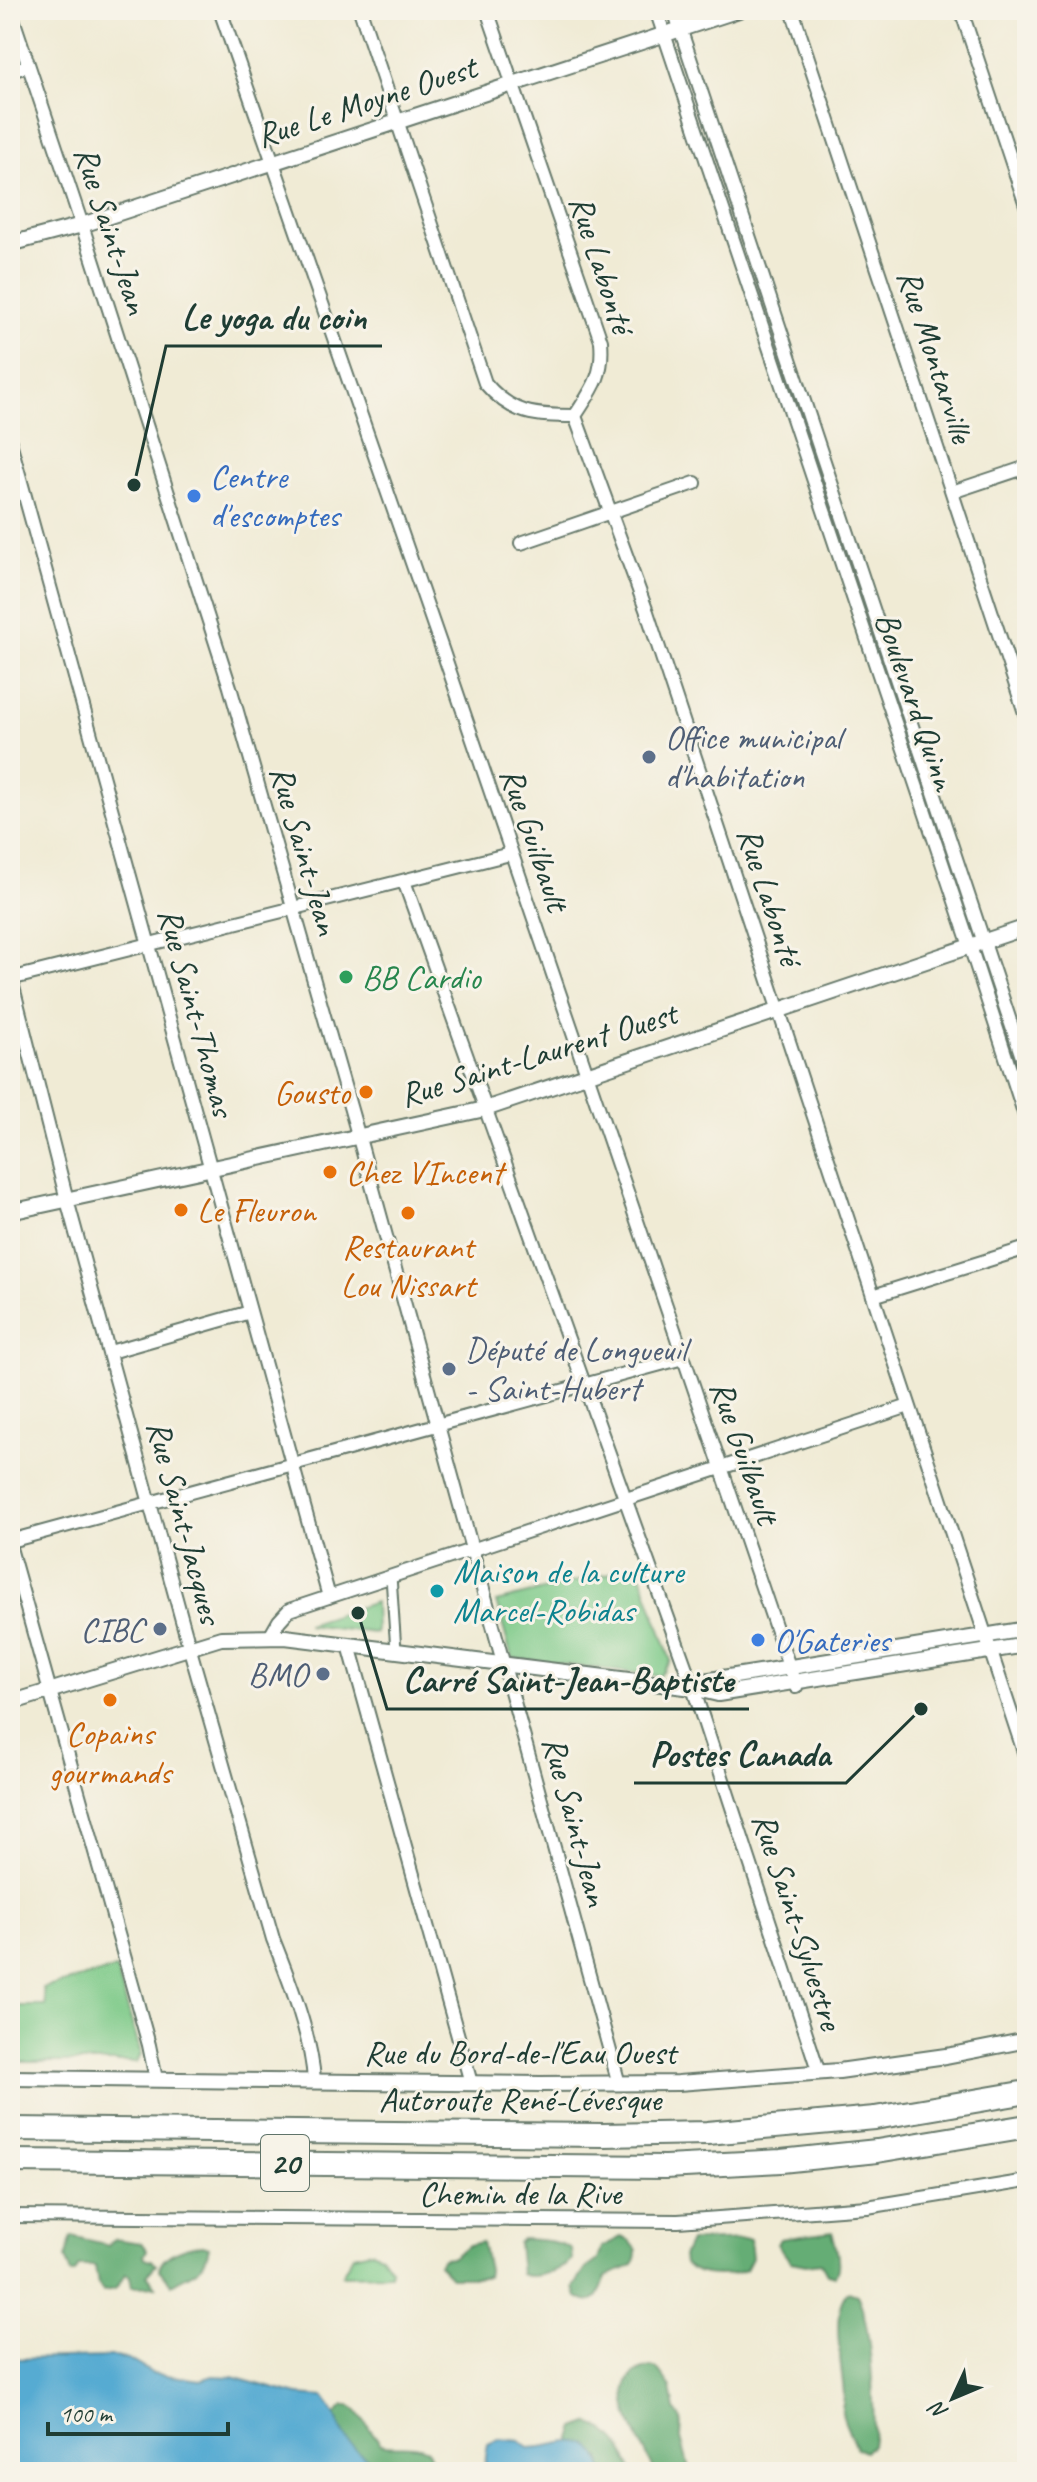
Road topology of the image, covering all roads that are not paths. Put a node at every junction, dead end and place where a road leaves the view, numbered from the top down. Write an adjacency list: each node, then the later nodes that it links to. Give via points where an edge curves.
1 (10, 10): 12 (street, Rue Saint-Jean)
2 (220, 10): 16 (street, Rue Guilbault)
3 (360, 10): 15 (street)
4 (487, 10): 14 (street, Rue Labonté)
5 (656, 10): 11 (street, Boulevard Quinn)
6 (674, 10): 10 (street, Boulevard Quinn)
7 (739, 10): 10 (street, Rue Le Moyne Ouest)
8 (792, 10): 26 (street, Rue Montarville)
9 (961, 10): 17 (street)
10 (681, 30): 11 (street, Rue Le Moyne Ouest); 20 (street, Boulevard Quinn)
11 (664, 35): 14 (street, Rue Le Moyne Ouest); 21 (street, Boulevard Quinn)
12 (28, 66): 13 (street); 18 (street, Rue Saint-Jean)
13 (10, 71)
14 (512, 84): 15 (street, Rue Le Moyne Ouest); 22 (street, Rue Labonté, via 601,341 603,362 595,386)
15 (399, 122): 16 (street, Rue Le Moyne Ouest); 22 (street, via 485,383 498,399 521,411)
16 (272, 163): 18 (street, Rue Le Moyne Ouest); 30 (street, Rue Guilbault)
17 (1027, 208)
18 (82, 225): 19 (street, Rue Le Moyne Ouest); 32 (street, Rue Saint-Jean, via 230,687)
19 (10, 244)
20 (768, 293): 21 (street); 35 (street, Boulevard Quinn)
21 (752, 299): 35 (street, Boulevard Quinn)
22 (575, 416): 27 (street, Rue Labonté)
23 (10, 442): 34 (street, Rue Saint-Thomas)
24 (1027, 467): 26 (street)
25 (695, 483): 27 (street)
26 (952, 492): 29 (street, Rue Montarville)
27 (610, 512): 28 (street); 37 (street, Rue Labonté)
28 (521, 543)
29 (1027, 719)
30 (510, 854): 31 (street); 39 (street, Rue Guilbault)
31 (404, 881): 32 (street); 40 (street, Rue Saint-Sylvestre)
32 (294, 909): 34 (street); 42 (street, Rue Saint-Jean)
33 (1027, 927): 35 (street, Rue Saint-Laurent Ouest)
34 (149, 944): 36 (street); 43 (street, Rue Saint-Thomas)
35 (977, 944): 37 (street, Rue Saint-Laurent Ouest); 38 (street, Boulevard Quinn); 41 (street, Boulevard Quinn)
36 (10, 978): 44 (street, Rue Saint-Jacques)
37 (778, 1009): 39 (street, Rue Saint-Laurent Ouest); 47 (street, Rue Labonté)
38 (1027, 1072)
39 (586, 1074): 40 (street, Rue Saint-Laurent Ouest); 50 (street, Rue Guilbault)
40 (485, 1109): 42 (street, Rue Saint-Laurent Ouest); 51 (street, Rue Saint-Sylvestre)
41 (1027, 1122)
42 (359, 1138): 43 (street, Rue Saint-Laurent Ouest); 53 (street, Rue Saint-Jean)
43 (212, 1169): 44 (street, Rue Saint-Laurent Ouest); 48 (street, Rue Saint-Thomas)
44 (67, 1200): 45 (street, Rue Saint-Laurent Ouest); 49 (street, Rue Saint-Jacques)
45 (10, 1212)
46 (1027, 1248): 47 (street)
47 (873, 1296): 52 (street, Rue Labonté)
48 (250, 1312): 49 (street); 54 (street, Rue Saint-Thomas)
49 (110, 1352): 57 (street, Rue Saint-Jacques)
50 (683, 1358): 51 (street); 55 (street, Rue Guilbault)
51 (584, 1385): 53 (street); 56 (street, Rue Saint-Sylvestre)
52 (909, 1406): 55 (street); 65 (street, Rue Labonté)
53 (438, 1424): 54 (street); 60 (street, Rue Saint-Jean)
54 (292, 1464): 57 (street); 62 (street, Rue Saint-Thomas)
55 (721, 1469): 56 (street); 72 (street, Rue Guilbault)
56 (626, 1501): 60 (street); 74 (street, Rue Saint-Sylvestre)
57 (151, 1502): 58 (street); 68 (street, Rue Saint-Jacques)
58 (10, 1541)
59 (10, 1548): 75 (street)
60 (473, 1551): 61 (street); 71 (street, Rue Saint-Jean)
61 (391, 1576): 62 (street); 69 (street)
62 (329, 1597): 64 (street, via 289,1610)
63 (1027, 1629): 65 (street)
64 (271, 1635): 66 (street); 68 (street)
65 (986, 1636): 70 (street, Rue Labonté); 72 (street)
66 (349, 1645): 69 (street); 83 (street)
67 (1027, 1645): 70 (street)
68 (189, 1646): 75 (street); 82 (street, Rue Saint-Jacques, via 289,1979)
69 (396, 1651): 71 (street)
70 (991, 1652): 73 (street); 77 (street, Rue Labonté)
71 (504, 1665): 74 (street); 84 (street, Rue Saint-Jean)
72 (789, 1666): 73 (street, Rue Guilbault); 74 (street, via 710,1680)
73 (795, 1685): 74 (street, via 718,1694)
74 (693, 1688): 79 (street, Rue Saint-Sylvestre)
75 (49, 1691): 76 (street); 81 (street)
76 (10, 1703)
77 (1027, 1761)
78 (1027, 2040): 79 (street, Rue du Bord-de-l'Eau Ouest)
79 (819, 2073): 84 (street, Rue du Bord-de-l'Eau Ouest)
80 (10, 2078): 81 (street, Rue du Bord-de-l'Eau Ouest)
81 (156, 2079): 82 (street, Rue du Bord-de-l'Eau Ouest)
82 (314, 2081): 83 (street, Rue du Bord-de-l'Eau Ouest)
83 (471, 2083): 84 (street, Rue du Bord-de-l'Eau Ouest)
84 (619, 2084)
85 (1027, 2092): 87 (highway, Autoroute René-Lévesque / 20, via 875,2118 707,2133)
86 (1027, 2126): 88 (highway, Autoroute René-Lévesque / 20, via 877,2151 665,2167)
87 (10, 2129)
88 (10, 2161)
89 (1027, 2181): 90 (street, Chemin de la Rive, via 853,2209 667,2221)
90 (10, 2216)

